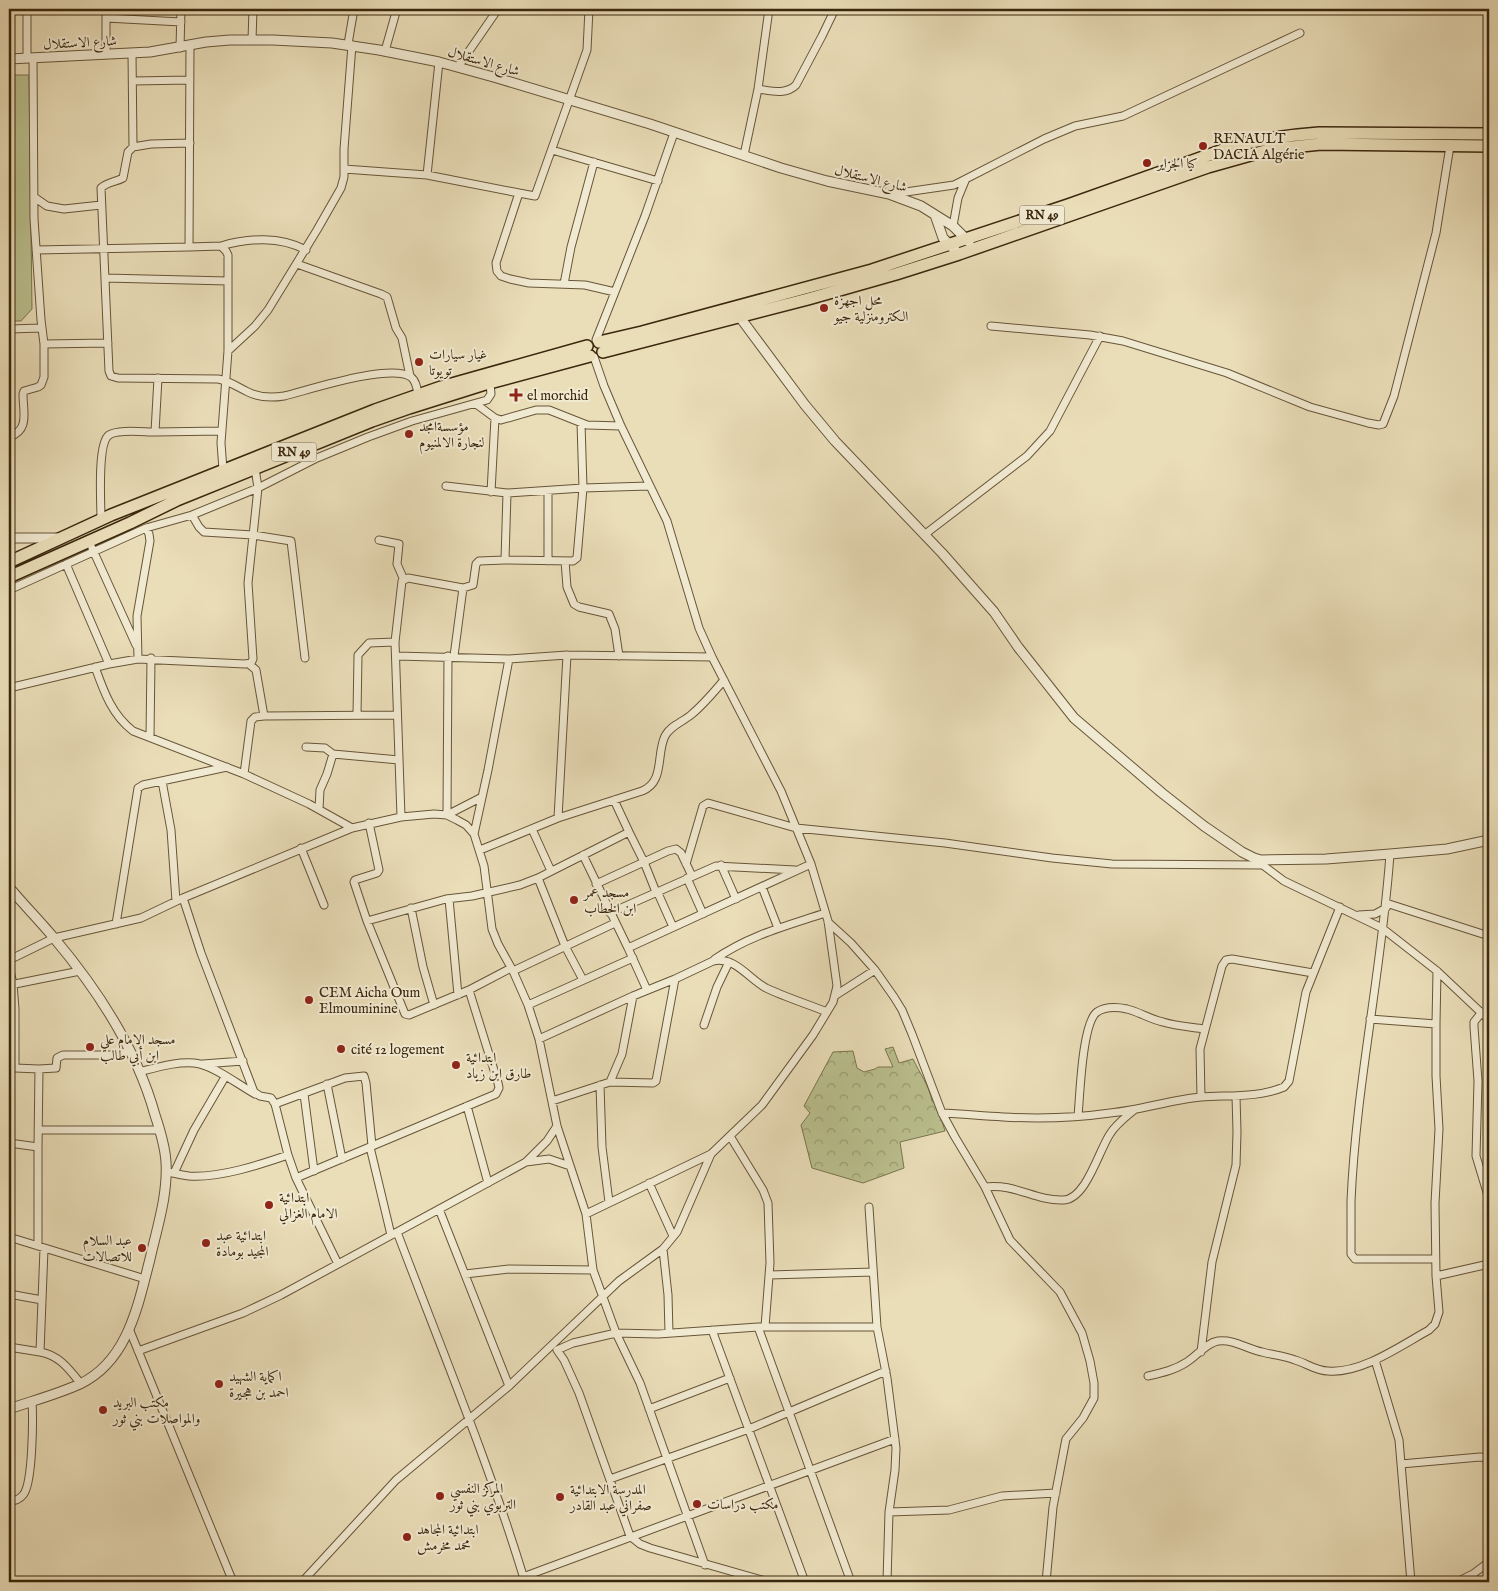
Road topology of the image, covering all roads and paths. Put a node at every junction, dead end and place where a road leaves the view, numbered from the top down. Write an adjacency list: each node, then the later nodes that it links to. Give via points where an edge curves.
1 (27, 9): 21 (street)
2 (106, 9): 11 (street)
3 (181, 9): 12 (street)
4 (253, 9): 14 (street)
5 (354, 9): 15 (street)
6 (398, 9): 18 (street)
7 (498, 9): 24 (street)
8 (589, 9): 28 (street, via 587,50)
9 (769, 9): 27 (street)
10 (835, 9): 27 (street, via 796,85 780,92)
11 (106, 18): 12 (street); 20 (street)
12 (181, 22): 17 (street)
13 (1300, 33): 41 (street, via 1123,116 1075,126 1044,139)
14 (252, 40): 15 (street, شارع الاستقلال); 16 (street, شارع الاستقلال)
15 (350, 44): 18 (street, شارع الاستقلال); 38 (street)
16 (190, 45): 17 (street, شارع الاستقلال); 25 (street)
17 (180, 48): 19 (street, شارع الاستقلال)
18 (385, 51): 23 (street, شارع الاستقلال)
19 (132, 53): 20 (street, شارع الاستقلال); 26 (street)
20 (106, 54): 21 (street, شارع الاستقلال)
21 (30, 58): 22 (street, شارع الاستقلال); 44 (street)
22 (9, 59)
23 (439, 62): 24 (street, شارع الاستقلال); 39 (street)
24 (458, 67): 28 (street, شارع الاستقلال)
25 (190, 80): 26 (street); 31 (street)
26 (133, 81): 34 (street)
27 (758, 89): 36 (street)
28 (570, 100): 29 (street, شارع الاستقلال); 35 (street)
29 (674, 133): 36 (street, شارع الاستقلال); 40 (street)
30 (1489, 134): 49 (main road, RN 49, via 1297,134 1237,145)
31 (190, 143): 34 (street); 52 (street)
32 (1450, 146): 33 (main road, RN 49); 49 (main road, RN 49, via 1321,144 1272,148 1103,205); 65 (street, via 1436,233 1394,396 1382,424 1310,407 1227,373)
33 (1489, 146)
34 (133, 147): 45 (street, via 128,152 122,178 101,188)
35 (552, 150): 37 (street); 42 (street, via 534,196)
36 (744, 155): 43 (street, شارع الاستقلال, via 827,181)
37 (594, 162): 40 (street); 59 (street)
38 (344, 169): 39 (street); 54 (street, via 341,188)
39 (427, 175): 42 (street)
40 (658, 181): 60 (street)
41 (965, 181): 43 (street, via 939,188); 47 (street)
42 (519, 193): 59 (street, via 496,271 501,276 529,283)
43 (889, 194): 46 (street, شارع الاستقلال)
44 (34, 197): 45 (street, via 46,206 64,209); 53 (street)
45 (101, 205): 51 (street)
46 (935, 215): 47 (street, شارع الاستقلال); 48 (street)
47 (953, 226): 49 (street, شارع الاستقلال)
48 (948, 244): 49 (main road, RN 49); 55 (street); 68 (main road, RN 49, via 839,280)
49 (970, 244): 55 (main road, RN 49)
50 (221, 246): 52 (street); 54 (street, via 244,240 278,241); 58 (street, via 228,256)
51 (104, 247): 52 (street); 53 (street); 57 (street)
52 (190, 247)
53 (36, 250): 63 (street)
54 (306, 250): 56 (street)
55 (958, 254): 61 (main road, RN 49, via 850,288)
56 (297, 264): 69 (street, via 259,321); 70 (street, via 387,297 402,338)
57 (105, 278): 58 (street); 66 (street)
58 (228, 281): 69 (street)
59 (564, 284): 60 (street)
60 (615, 292): 68 (street)
61 (739, 316): 68 (main road, RN 49); 96 (street, via 835,441)
62 (991, 326): 65 (street)
63 (42, 328): 64 (street); 67 (street)
64 (9, 329)
65 (1100, 336): 96 (street, via 1044,440 1028,456)
66 (108, 343): 67 (street); 71 (street, via 112,376)
67 (44, 344): 81 (street, via 43,381 38,387 24,391 24,426)
68 (595, 349): 73 (main road, RN 49); 74 (main road, RN 49); 78 (street, via 604,386)
69 (228, 351): 72 (street)
70 (410, 376): 72 (street, via 393,373 370,375 270,398 247,392); 74 (street, via 415,381)
71 (158, 378): 72 (street); 79 (street)
72 (226, 380): 80 (street)
73 (490, 382): 75 (street, via 490,397); 82 (main road, RN 49, via 409,408)
74 (418, 394): 83 (main road, RN 49)
75 (476, 404): 76 (street); 86 (street, via 368,437)
76 (495, 418): 77 (street, via 506,419 536,410 549,410); 89 (street)
77 (580, 423): 78 (street); 87 (street)
78 (621, 426): 85 (street)
79 (155, 432): 80 (street); 93 (street, via 117,433 104,440)
80 (221, 432): 83 (street)
81 (9, 436)
82 (255, 468): 86 (street); 91 (main road, RN 49)
83 (223, 470): 93 (main road, RN 49)
84 (446, 486): 89 (street)
85 (649, 486): 87 (street); 117 (street, via 667,521 692,607)
86 (258, 488): 92 (street); 97 (street)
87 (583, 488): 88 (street); 104 (street, via 577,558)
88 (548, 490): 90 (street); 103 (street)
89 (491, 492): 90 (street)
90 (507, 493): 102 (street)
91 (159, 508): 94 (street); 101 (main road, RN 49)
92 (192, 515): 94 (street); 97 (street, via 204,532)
93 (101, 519): 99 (main road, RN 49)
94 (166, 522): 95 (street)
95 (146, 528): 101 (street); 112 (street, via 150,541 137,616)
96 (924, 535): 154 (street, via 994,612 1034,668 1082,726 1189,814)
97 (253, 536): 119 (street, via 292,542); 123 (street, via 248,583 253,659)
98 (9, 538): 99 (street)
99 (58, 538): 105 (main road, RN 49)
100 (379, 540): 108 (street, via 399,544 397,564)
101 (91, 546): 106 (street); 107 (main road, RN 49); 112 (street)
102 (505, 560): 103 (street); 109 (street, via 477,562 474,583)
103 (548, 561): 104 (street)
104 (565, 561): 116 (street, via 572,602 579,607 609,614)
105 (9, 562)
106 (66, 564): 110 (street); 122 (street)
107 (9, 577)
108 (404, 580): 109 (street, via 408,578); 111 (street)
109 (463, 588): 115 (street)
110 (9, 590)
111 (395, 642): 114 (street); 127 (street, via 370,643 358,655)
112 (138, 649): 120 (street)
113 (566, 655): 116 (street); 121 (street); 142 (street)
114 (396, 656): 115 (street); 128 (street)
115 (451, 656): 121 (street); 140 (street)
116 (619, 656): 117 (street)
117 (712, 657): 125 (street)
118 (151, 658): 120 (street); 123 (street); 130 (street)
119 (305, 658)
120 (138, 659): 122 (street)
121 (509, 659): 137 (street)
122 (109, 664): 124 (street)
123 (249, 664): 129 (street, via 256,670)
124 (95, 667): 126 (street); 130 (street, via 114,712 133,731)
125 (724, 680): 138 (street, via 696,711 668,732 663,740 658,773 650,787); 145 (street)
126 (9, 688)
127 (357, 715): 128 (street); 129 (street)
128 (397, 715): 133 (street)
129 (264, 716): 135 (street, via 251,721)
130 (150, 737): 134 (street)
131 (306, 747): 132 (street, via 326,748)
132 (333, 754): 133 (street); 139 (street, via 320,790)
133 (398, 760): 141 (street)
134 (228, 767): 135 (street); 136 (street)
135 (244, 774): 139 (street)
136 (162, 781): 169 (street); 183 (street, via 140,786 136,791)
137 (482, 797): 140 (street); 148 (street)
138 (614, 800): 142 (street); 147 (street)
139 (319, 809): 144 (street)
140 (447, 816): 141 (street, via 420,814); 148 (street, via 466,825)
141 (400, 817): 143 (street)
142 (558, 818): 146 (street)
143 (370, 823): 144 (street); 180 (street, via 380,870 354,882)
144 (352, 828): 150 (street)
145 (796, 828): 156 (street, via 706,804); 157 (street); 159 (street, via 1096,863)
146 (532, 829): 151 (street); 161 (street)
147 (629, 832): 153 (street); 155 (street)
148 (474, 834): 151 (street)
149 (1489, 840): 152 (street, via 1448,849)
150 (301, 848): 169 (street); 172 (street)
151 (480, 850): 167 (street)
152 (1390, 854): 154 (street, via 1289,860); 173 (street)
153 (582, 855): 161 (street); 164 (street)
154 (1254, 858): 159 (street)
155 (644, 862): 156 (street, via 676,849); 164 (street); 168 (street)
156 (686, 864): 162 (street)
157 (811, 864): 160 (street); 177 (street)
158 (722, 865): 160 (street); 162 (street); 171 (street)
159 (1263, 865): 174 (street, via 1284,881)
160 (797, 870): 165 (street)
161 (551, 871): 163 (street)
162 (689, 877): 168 (street); 178 (street)
163 (538, 878): 167 (street); 189 (street)
164 (596, 884): 176 (street)
165 (762, 887): 171 (street); 185 (street)
166 (10, 891): 188 (street)
167 (488, 892): 170 (street); 196 (street, via 492,929)
168 (657, 892): 176 (street); 184 (street)
169 (179, 899): 183 (street, via 141,918); 221 (street)
170 (449, 899): 175 (street); 206 (street)
171 (736, 899): 178 (street)
172 (324, 905)
173 (1386, 906): 179 (street, via 1376,914); 186 (street); 187 (street)
174 (1340, 907): 179 (street); 200 (street)
175 (411, 908): 180 (street); 209 (street)
176 (610, 913): 182 (street)
177 (825, 913): 181 (street); 185 (street)
178 (703, 914): 184 (street)
179 (1356, 915): 186 (street)
180 (367, 921): 209 (street, via 405,1014)
181 (828, 921): 197 (street); 207 (street)
182 (615, 923): 189 (street); 190 (street)
183 (116, 924): 188 (street)
184 (673, 927): 190 (street)
185 (778, 928): 193 (street, via 741,942)
186 (1382, 928): 199 (street); 213 (street)
187 (1489, 936)
188 (54, 938): 192 (street); 198 (street)
189 (565, 946): 196 (street); 202 (street)
190 (628, 948): 191 (street)
191 (633, 958): 202 (street); 205 (street)
192 (9, 960)
193 (713, 961): 194 (street); 201 (street)
194 (728, 962): 211 (street, via 766,988); 217 (street)
195 (9, 966): 203 (street)
196 (512, 969): 204 (street); 210 (street)
197 (875, 970): 207 (street); 238 (street, via 902,1010)
198 (80, 971): 203 (street); 220 (street)
199 (1437, 971): 212 (street); 216 (street)
200 (1313, 973): 218 (street, via 1226,960); 232 (street, via 1306,992 1289,1081 1278,1089)
201 (675, 979): 205 (street); 227 (street, via 656,1081)
202 (583, 980): 210 (street)
203 (13, 984): 215 (street)
204 (469, 990): 206 (street); 236 (street, via 499,1088 496,1094)
205 (647, 990): 208 (street)
206 (458, 995): 209 (street)
207 (836, 995): 211 (street)
208 (633, 996): 219 (street); 227 (street, via 622,1054)
209 (434, 1005)
210 (528, 1006): 219 (street)
211 (827, 1012): 243 (street, via 762,1105)
212 (1482, 1012): 214 (street); 258 (street, via 1474,1027 1478,1080 1475,1145)
213 (1370, 1019): 216 (street); 268 (street, via 1351,1201 1352,1254 1355,1259)
214 (1489, 1020)
215 (12, 1022): 223 (street)
216 (1436, 1024): 268 (street, via 1439,1129)
217 (704, 1025)
218 (1204, 1030): 233 (street, via 1200,1063); 239 (street, via 1165,1023 1126,1009 1113,1007 1098,1012 1093,1017 1085,1043)
219 (539, 1039): 234 (street)
220 (130, 1051): 224 (street, via 114,1055 63,1055 57,1058 56,1068); 225 (street)
221 (243, 1061): 222 (street); 230 (street)
222 (200, 1064): 225 (street, via 171,1064); 226 (street)
223 (12, 1068): 224 (street)
224 (39, 1069): 241 (street)
225 (139, 1072): 242 (street)
226 (225, 1077): 230 (street); 253 (street)
227 (610, 1082): 229 (street)
228 (327, 1084): 231 (street); 245 (street, via 360,1075 365,1077); 249 (street)
229 (600, 1085): 234 (street); 259 (street, via 602,1147)
230 (255, 1094): 235 (street, via 268,1097)
231 (304, 1094): 235 (street); 252 (street)
232 (1236, 1096): 233 (street); 290 (street, via 1236,1165 1212,1262)
233 (1201, 1097): 237 (street)
234 (552, 1101): 240 (street)
235 (275, 1104): 248 (street)
236 (467, 1106): 245 (street); 255 (street)
237 (1137, 1108): 239 (street); 257 (street, via 1111,1132 1085,1184 1070,1199 1054,1200 1005,1186)
238 (942, 1113): 239 (street, via 1004,1117); 257 (street)
239 (1078, 1116)
240 (556, 1126): 250 (street, via 547,1141); 251 (street)
241 (39, 1130): 242 (street); 246 (street)
242 (160, 1130): 253 (street)
243 (730, 1136): 247 (street); 274 (street, via 768,1203)
244 (9, 1143): 246 (street)
245 (371, 1146): 249 (street); 263 (street)
246 (38, 1147): 266 (street)
247 (711, 1154): 256 (street); 264 (street)
248 (288, 1155): 253 (street, via 220,1173 196,1176); 254 (street)
249 (342, 1159): 252 (street)
250 (526, 1162): 251 (street, via 549,1159); 255 (street)
251 (570, 1166): 262 (street)
252 (314, 1170): 254 (street)
253 (170, 1172): 276 (street)
254 (296, 1178): 269 (street)
255 (488, 1183): 261 (street)
256 (648, 1183): 259 (street); 264 (street)
257 (984, 1187): 310 (street, via 1010,1240 1060,1292 1082,1333 1090,1361 1094,1398 1066,1439)
258 (1489, 1199)
259 (609, 1202): 262 (street)
260 (869, 1207): 272 (street)
261 (439, 1209): 263 (street); 273 (street)
262 (586, 1214): 271 (street)
263 (394, 1233): 269 (street); 301 (street)
264 (673, 1236): 267 (street)
265 (9, 1237): 266 (street)
266 (41, 1248): 276 (street); 279 (street)
267 (663, 1249): 278 (street, via 619,1281); 285 (street)
268 (1435, 1259): 275 (street)
269 (338, 1264): 288 (street, via 256,1308)
270 (1489, 1264): 275 (street)
271 (593, 1270): 273 (street, via 509,1269); 278 (street)
272 (873, 1272): 274 (street); 280 (street)
273 (465, 1274): 296 (street)
274 (769, 1275): 281 (street)
275 (1436, 1276): 291 (street, via 1439,1312 1435,1324)
276 (145, 1279): 283 (street)
277 (9, 1294): 279 (street)
278 (603, 1298): 284 (street); 287 (street)
279 (42, 1300): 289 (street)
280 (877, 1326): 281 (street); 292 (street)
281 (761, 1327): 282 (street); 300 (street)
282 (712, 1330): 285 (street); 294 (street)
283 (130, 1331): 288 (street); 295 (street, via 112,1358)
284 (616, 1333): 285 (street); 287 (street); 298 (street)
285 (669, 1333)
286 (9, 1347): 289 (street)
287 (554, 1348): 296 (street); 308 (street, via 564,1360 579,1393)
288 (138, 1351): 318 (street)
289 (40, 1352): 295 (street, via 58,1358)
290 (1201, 1352): 291 (street, via 1209,1344 1231,1342 1327,1372 1345,1371); 293 (street, via 1186,1363)
291 (1374, 1360): 306 (street, via 1396,1427)
292 (886, 1371): 300 (street); 303 (street)
293 (1148, 1376)
294 (730, 1378): 298 (street); 302 (street)
295 (81, 1384): 297 (street)
296 (509, 1386): 301 (street)
297 (32, 1401): 299 (street); 311 (street, via 26,1491)
298 (649, 1408): 304 (street)
299 (9, 1409)
300 (789, 1412): 302 (street); 307 (street)
301 (469, 1420): 317 (street); 319 (street, via 396,1480)
302 (748, 1430): 304 (street); 309 (street)
303 (895, 1439): 307 (street); 312 (street, via 895,1470)
304 (668, 1458): 308 (street); 313 (street)
305 (1489, 1458): 306 (street)
306 (1401, 1464): 325 (street)
307 (810, 1470): 309 (street); 322 (street)
308 (610, 1478): 314 (street)
309 (770, 1486): 313 (street); 321 (street)
310 (1056, 1493): 312 (street, via 1002,1496 949,1510); 324 (street)
311 (9, 1502)
312 (889, 1512): 323 (street)
313 (688, 1515): 314 (street); 316 (street)
314 (630, 1536): 316 (street, via 645,1546); 317 (street)
315 (1489, 1562): 326 (street)
316 (706, 1564): 320 (street)
317 (524, 1579)
318 (233, 1582)
319 (302, 1582)
320 (769, 1582)
321 (805, 1582)
322 (851, 1582)
323 (887, 1582)
324 (1046, 1582)
325 (1411, 1582)
326 (1457, 1582)

